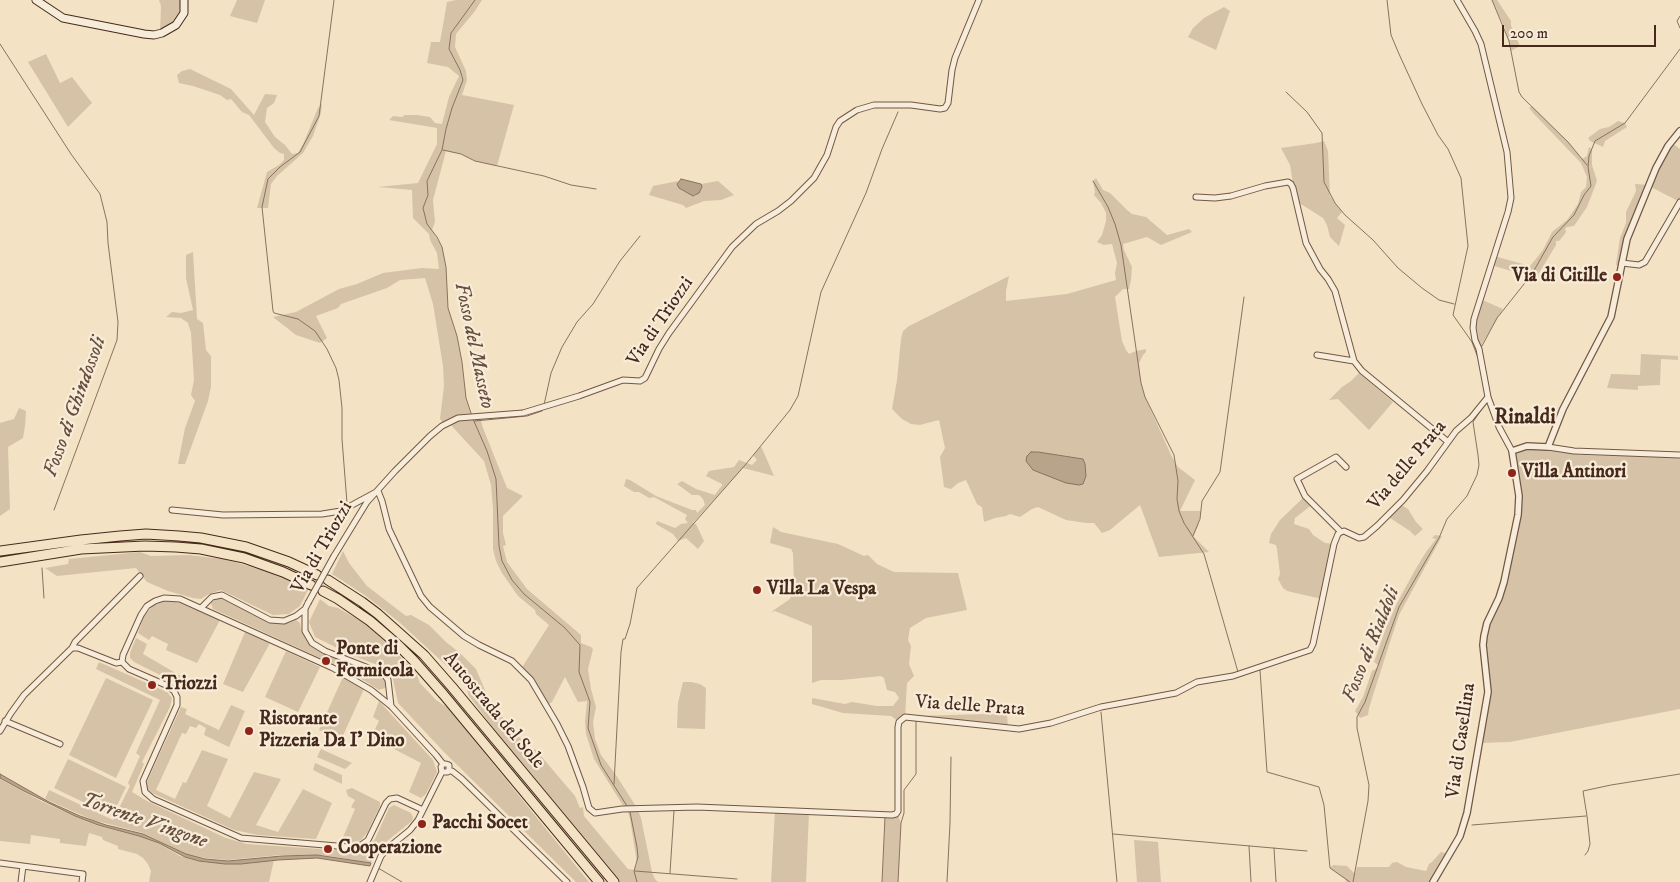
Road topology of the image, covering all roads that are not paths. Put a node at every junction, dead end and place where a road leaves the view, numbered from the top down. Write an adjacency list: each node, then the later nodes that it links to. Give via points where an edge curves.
1 (36, 0): 2 (main road, via 63,18 154,35 176,25 184,13)
2 (184, 0)
3 (979, 0): 17 (street, Via di Triozzi, via 955,58 948,102 944,108 874,105 857,110 840,121 814,178 791,201 756,224 732,248 669,333 645,378 640,381 623,380 523,413 458,418 430,436)
4 (1457, 0): 11 (street, via 1481,44 1507,152 1511,198 1474,319 1475,340)
5 (1680, 131): 8 (street, via 1656,168 1627,239)
6 (1196, 197): 10 (street, via 1231,196 1264,186 1291,184 1306,243 1335,291)
7 (1680, 202): 8 (street, via 1646,262 1639,265)
8 (1622, 263): 13 (street, via 1611,317 1563,409)
9 (1317, 355): 10 (street)
10 (1354, 361): 12 (street)
11 (1488, 397): 12 (street, Via delle Prata); 14 (street)
12 (1447, 441): 19 (street, Via delle Prata, via 1403,500 1377,526 1359,538)
13 (1548, 447): 14 (street, via 1527,446); 15 (street)
14 (1512, 451): 47 (street, Via di Casellina, via 1519,496 1518,515 1504,582 1484,636 1488,692 1466,819 1460,836)
15 (1680, 455)
16 (1346, 467): 19 (street, via 1336,457 1297,479 1305,496)
17 (378, 491): 18 (street, via 341,511 322,514 223,515); 19 (street, Via delle Prata, via 389,529 421,596 464,636 512,661 531,680 568,746 589,808 600,813 632,808 697,806 896,814 898,727 905,717 1019,729 1101,707 1176,693 1197,682 1233,676 1310,650 1334,544); 28 (street, Via di Triozzi, bridge, via 356,518)
18 (172, 510)
19 (1341, 532)
20 (0, 551): 22 (highway, via 120,536 179,536 246,547)
21 (0, 562): 25 (highway, via 81,548 176,547 244,558)
22 (318, 575)
23 (140, 576): 29 (street)
24 (328, 580): 46 (highway, Autostrada del Sole, via 378,614 424,655)
25 (311, 585)
26 (323, 591): 45 (highway, Autostrada del Sole, via 370,621 414,661)
27 (202, 608): 28 (street, Via di Triozzi, via 212,597 219,595 270,620 284,621); 30 (street, via 173,597 151,603 141,615); 32 (street, via 341,673)
28 (305, 609): 31 (street, Via di Triozzi, via 305,631 312,642 326,651 381,672)
29 (72, 648): 30 (street, via 116,663); 34 (street, via 24,695)
30 (122, 662): 38 (street, via 129,669 168,686 177,697 177,705 143,781 145,792 153,799 241,838 349,847 368,840 390,799 397,798)
31 (389, 685): 32 (street, via 384,693); 33 (street)
32 (378, 695): 33 (street)
33 (391, 706): 37 (street, via 443,764 449,766)
34 (5, 721): 35 (street); 36 (street)
35 (0, 731)
36 (60, 744)
37 (445, 771): 38 (street); 44 (street, via 452,771 462,779)
38 (423, 810): 41 (street, via 410,830 378,860)
39 (0, 863): 40 (street)
40 (24, 866): 42 (street); 43 (street, via 83,874)
41 (371, 880)
42 (21, 882)
43 (82, 882)
44 (567, 882)
45 (600, 882)
46 (614, 882)
47 (1433, 882)

